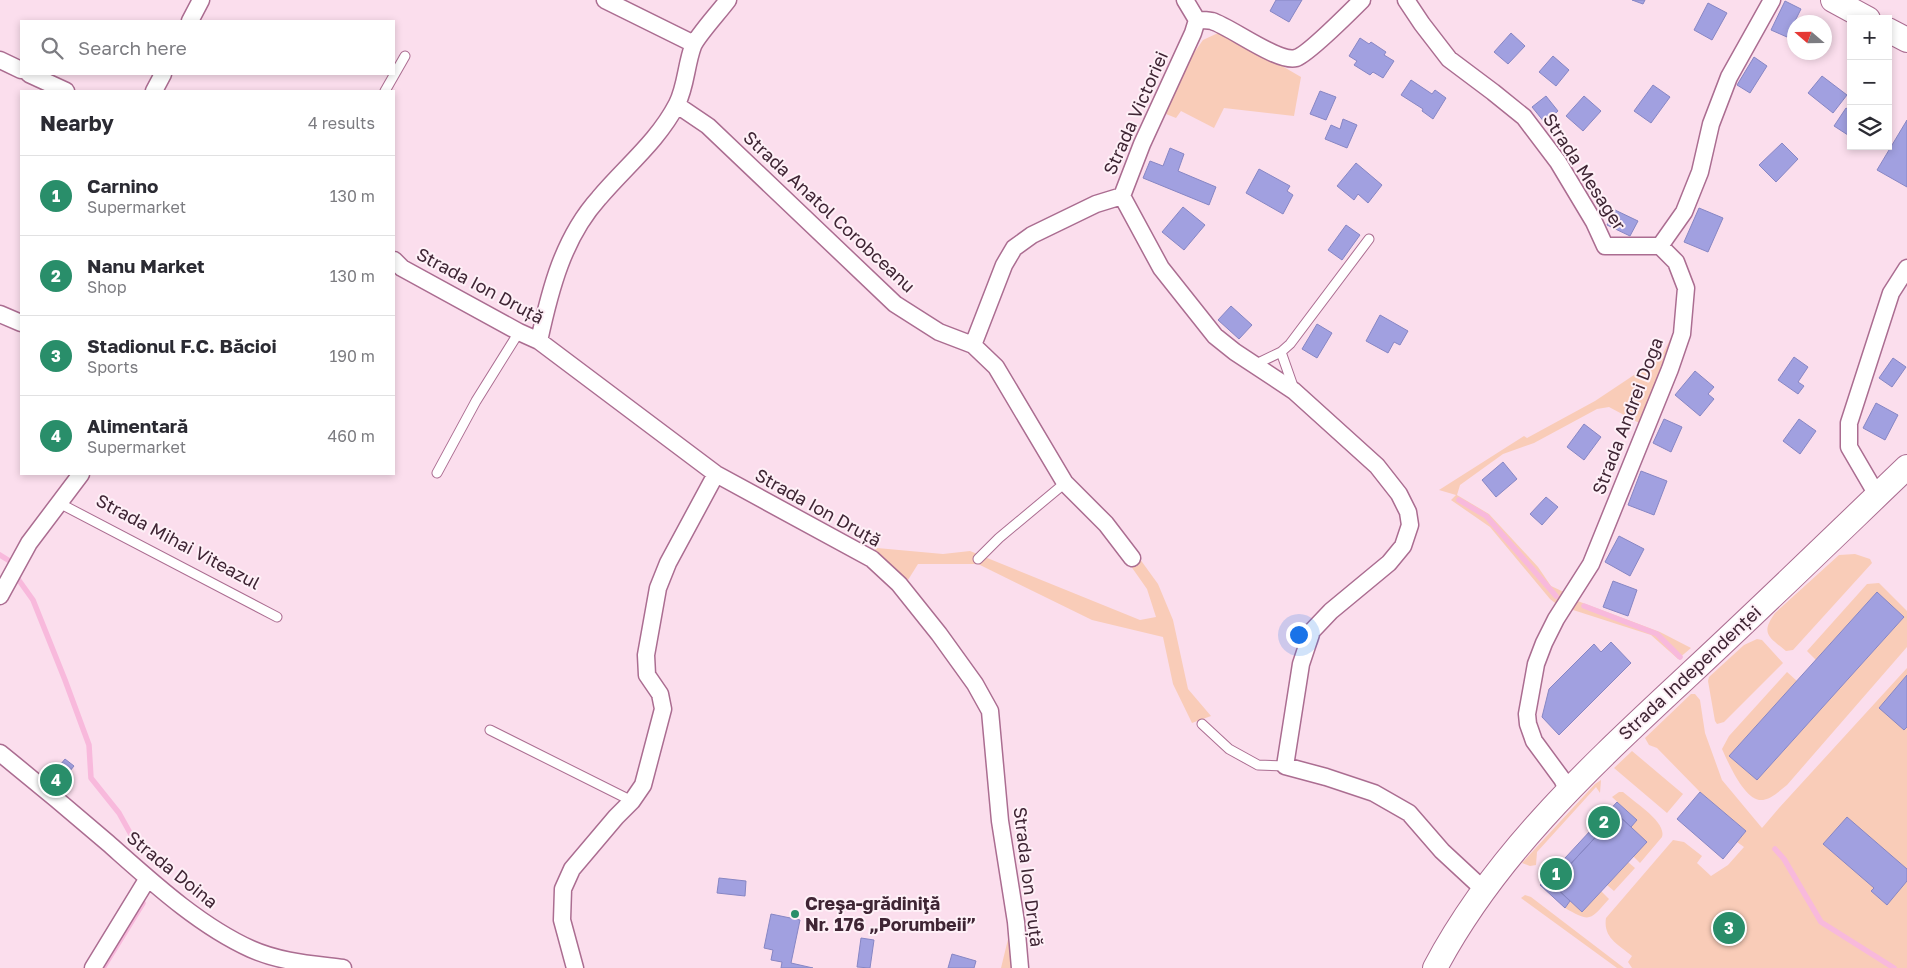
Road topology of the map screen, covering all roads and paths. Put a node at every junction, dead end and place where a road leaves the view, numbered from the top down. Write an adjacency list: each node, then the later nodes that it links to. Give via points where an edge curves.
1 (202, 0): 10 (street)
2 (605, 0): 14 (street)
3 (728, 0): 14 (street)
4 (1185, 0): 11 (street)
5 (1362, 0): 11 (street, via 1297,58 1287,58 1264,49 1212,21)
6 (1406, 0): 28 (street, Strada Mesager, via 1449,59 1524,117 1558,162 1605,246)
7 (1772, 0): 28 (street, via 1729,77 1711,124 1700,172 1684,212)
8 (1833, 0): 9 (main road)
9 (1861, 10)
10 (191, 20)
11 (1197, 20): 26 (street, Strada Victoriei)
12 (1892, 32): 13 (main road)
13 (1907, 40)
14 (694, 44): 25 (street)
15 (405, 56): 18 (lane)
16 (0, 60): 17 (street)
17 (20, 70)
18 (395, 74)
19 (32, 75): 22 (street)
20 (162, 75): 23 (street)
21 (394, 75): 24 (lane)
22 (64, 90)
23 (155, 90)
24 (386, 90)
25 (677, 105): 34 (street, via 653,141 598,199 578,228 551,288); 35 (street, Strada Anatol Corobceanu, via 708,126 895,304 939,332)
26 (1122, 196): 35 (street, Strada Victoriei, via 1096,204 1032,235 1014,248); 37 (street, via 1160,268 1215,336)
27 (1369, 239): 36 (lane)
28 (1660, 246): 54 (street, Strada Andrei Doga, via 1676,262 1686,288 1682,334 1591,564 1544,643 1536,664 1526,714 1534,741)
29 (397, 268): 33 (street, Strada Ion Druță)
30 (1907, 268): 44 (street, via 1891,293 1849,423 1850,447)
31 (0, 314): 32 (street)
32 (20, 323)
33 (519, 332): 34 (street, Strada Ion Druță); 40 (lane)
34 (539, 341): 41 (street, Strada Ion Druță)
35 (973, 345): 43 (street, Strada Anatol Corobceanu, via 996,368)
36 (1281, 352): 37 (lane); 38 (lane)
37 (1254, 365): 38 (street)
38 (1294, 391): 53 (street, via 1377,466 1399,494 1410,525 1403,546 1389,563 1312,630 1301,664)
39 (1907, 467): 44 (main road, Strada Independenței)
40 (437, 473)
41 (716, 474): 55 (street, via 668,562 658,588 646,655 647,675 660,694 663,708 643,785); 61 (street, Strada Ion Druță, via 872,559 898,584 975,684 990,710 1000,821)
42 (80, 475): 45 (street)
43 (1065, 483): 46 (street, Strada Anatol Corobceanu, via 1106,524); 47 (lane)
44 (1877, 495): 54 (main road, Strada Independenței)
45 (59, 503): 48 (street, via 29,543); 49 (lane, Strada Mihai Viteazul)
46 (1132, 558)
47 (978, 559)
48 (0, 596)
49 (277, 617)
50 (1202, 724): 53 (lane, via 1229,749 1258,765)
51 (490, 730): 55 (lane)
52 (0, 753): 56 (street, Strada Doina)
53 (1285, 766): 57 (street, via 1374,793 1409,813 1442,851)
54 (1568, 791): 57 (main road, Strada Independenței, via 1508,856)
55 (632, 801): 60 (street, via 572,869 563,889 562,920)
56 (148, 878): 58 (street); 59 (street, Strada Doina, via 215,931 252,949 284,960)
57 (1483, 889): 62 (main road, Strada Independenței)
58 (93, 968)
59 (343, 968)
60 (575, 968)
61 (1020, 968)
62 (1435, 968)

